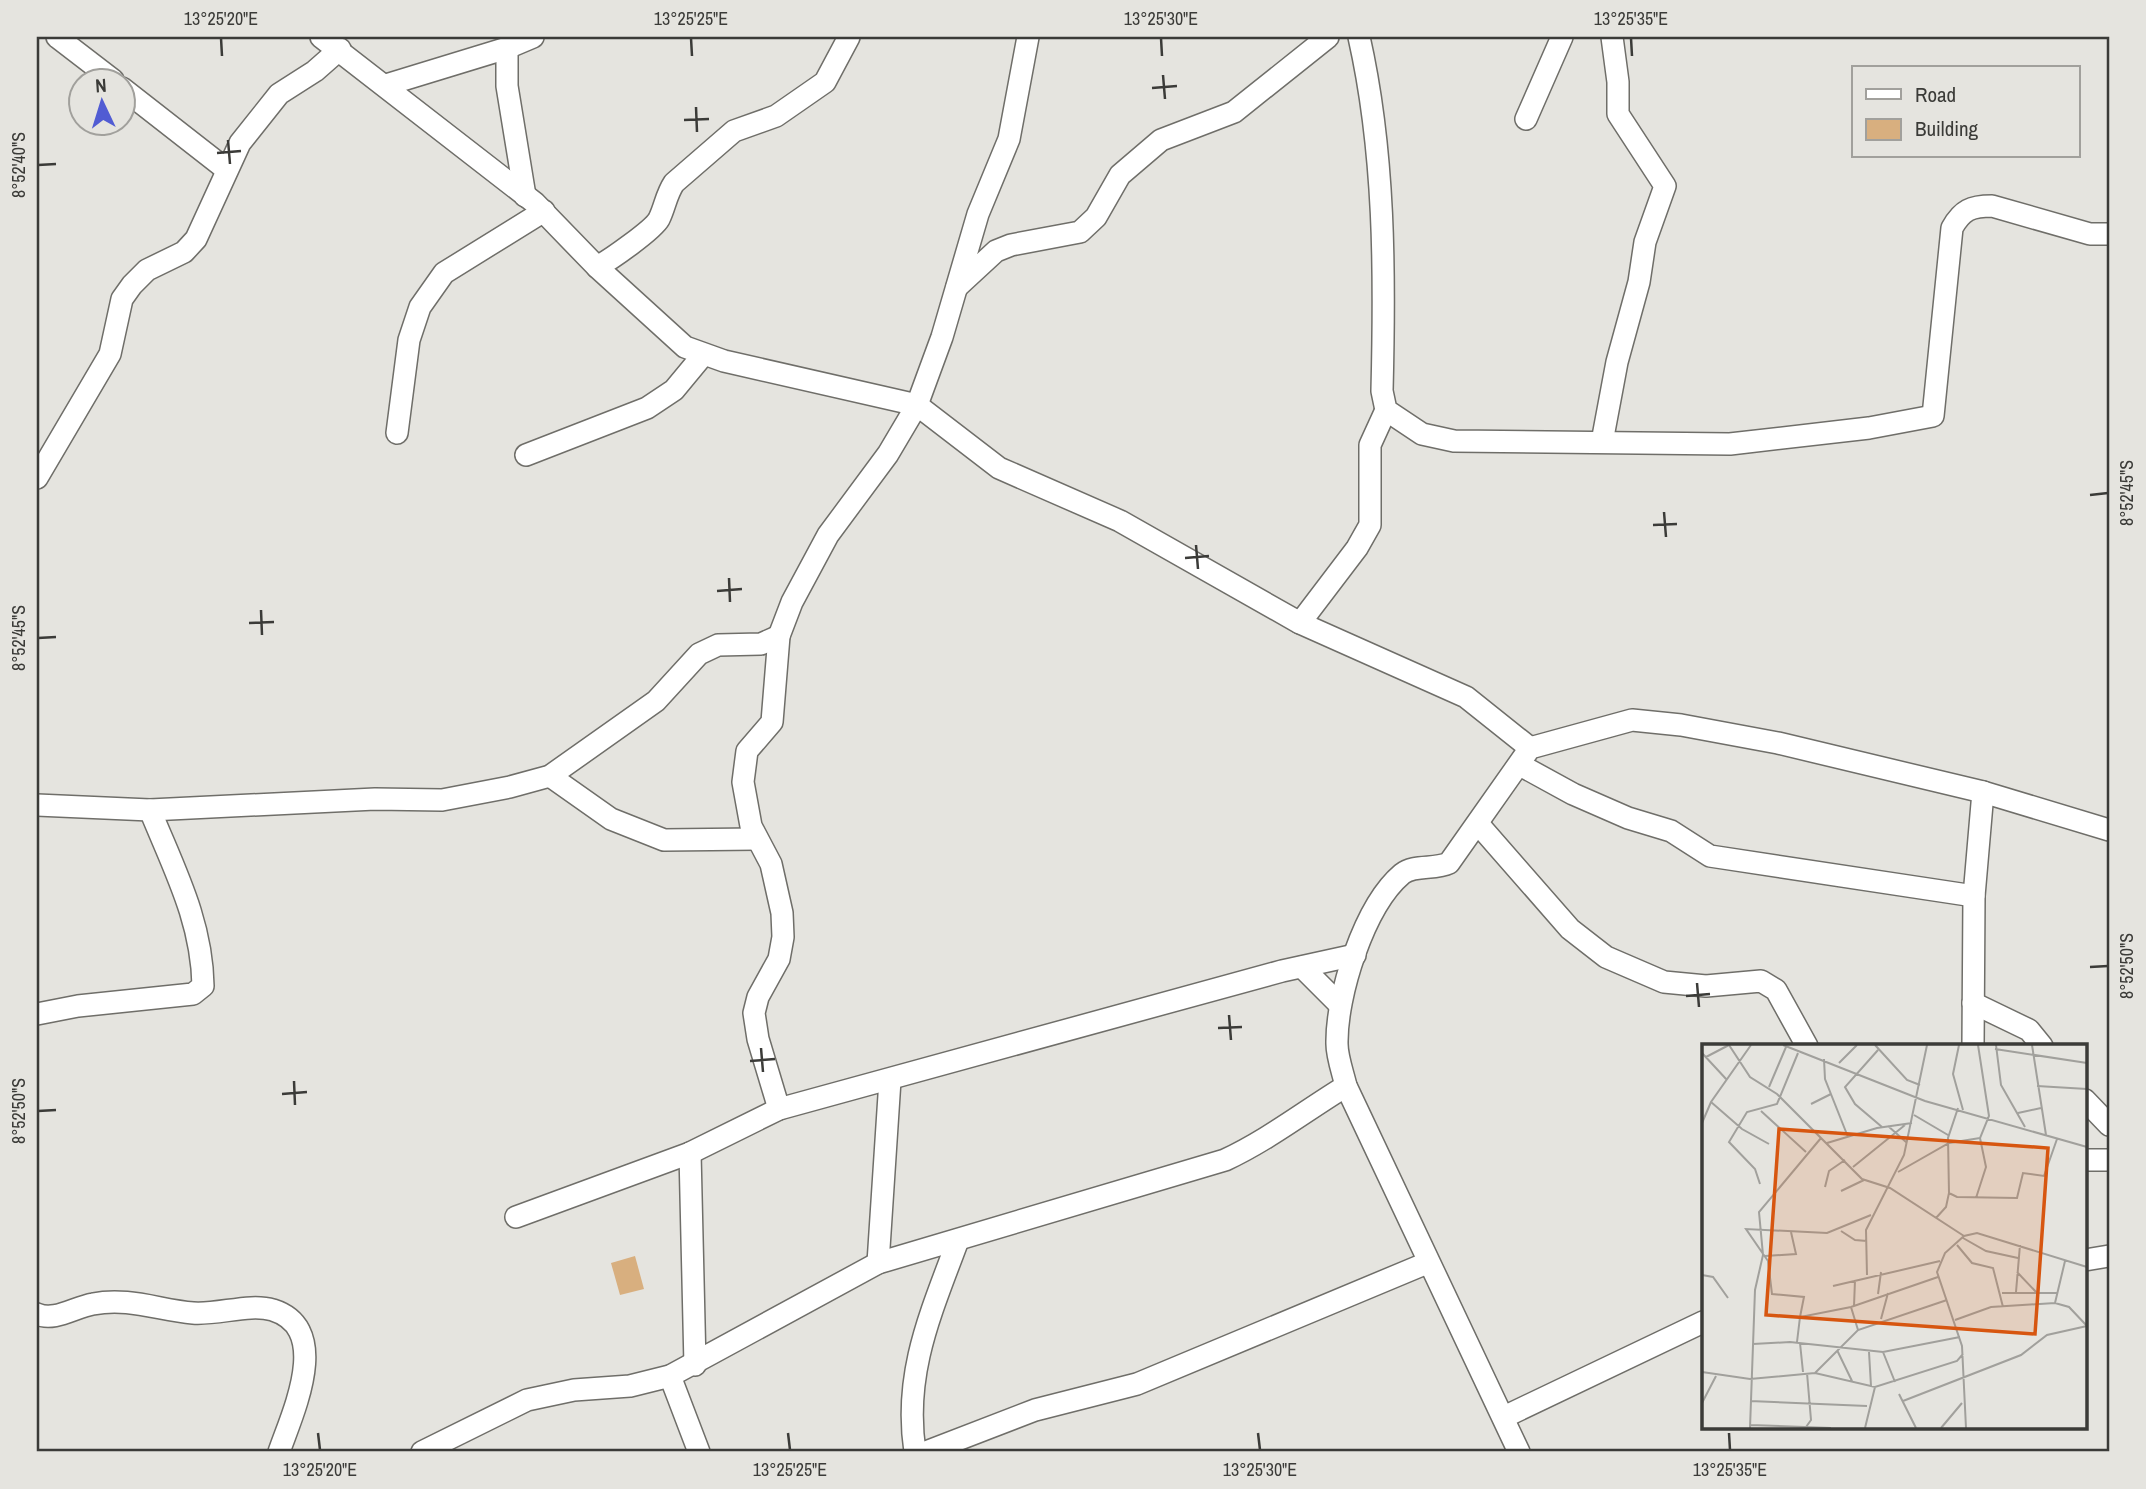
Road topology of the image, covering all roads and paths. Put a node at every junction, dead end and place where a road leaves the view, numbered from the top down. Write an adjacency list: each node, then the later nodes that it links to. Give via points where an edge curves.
1 (57, 37): 12 (street)
2 (321, 37): 11 (street)
3 (533, 37): 10 (street)
4 (849, 37): 20 (street, via 825,82 776,116 734,131 674,183 652,228)
5 (1328, 37): 21 (street, via 1234,111 1161,140 1120,175 1096,216 1080,232 996,251)
6 (1359, 37): 24 (street, via 1368,75 1383,228 1382,391)
7 (1562, 37): 15 (street)
8 (1612, 37): 26 (street, via 1618,114 1665,186 1645,243)
9 (1024, 41): 21 (street, via 1009,139 978,214)
10 (507, 48): 13 (street); 17 (street, via 507,86)
11 (340, 49): 13 (street); 16 (street, via 279,94 240,143)
12 (95, 66)
13 (386, 85): 17 (street)
14 (136, 99): 16 (street)
15 (1526, 119)
16 (227, 170): 28 (street, via 196,239 175,258 147,270 122,299 110,354)
17 (525, 196): 18 (street)
18 (544, 211): 20 (street); 25 (street, via 444,273 420,307 409,341)
19 (2109, 234): 26 (street, via 2090,234 1992,206 1975,206 1960,213 1952,229 1933,416 1730,444)
20 (597, 267): 22 (street, via 685,347)
21 (954, 291): 23 (street)
22 (704, 355): 23 (street); 27 (street, via 674,390 647,408)
23 (917, 405): 29 (street, via 999,468 1119,521); 30 (street, via 888,454 828,535)
24 (1386, 410): 26 (street, via 1422,434 1454,441); 29 (street, via 1370,445 1370,525)
25 (397, 433)
26 (1602, 442)
27 (526, 456)
28 (37, 478)
29 (1300, 623): 31 (street, via 1466,697)
30 (779, 636): 32 (street, via 761,644 718,645 699,654 656,701); 38 (street, via 772,722 747,751 743,782)
31 (1525, 757): 33 (street, via 1632,720 1681,724 1778,743); 36 (street); 39 (street, via 1584,799 1671,831 1710,856)
32 (551, 776): 35 (street, via 442,800); 38 (street, via 611,820 664,840)
33 (1983, 792): 37 (street); 39 (street)
34 (37, 804): 35 (street)
35 (150, 810): 44 (street, via 197,924 203,986 193,994)
36 (1479, 825): 40 (street, via 1449,863 1409,870 1399,877 1365,928); 45 (street, via 1570,929 1606,957 1664,982 1761,981 1776,990)
37 (2109, 830)
38 (757, 839): 51 (street, via 771,864 782,913 779,958 754,1013)
39 (1974, 896): 42 (street)
40 (1355, 955): 41 (street); 43 (street)
41 (1302, 967): 43 (street); 48 (street)
42 (1973, 1003): 46 (street); 47 (street, via 2029,1030)
43 (1340, 1005): 49 (street, via 1337,1046)
44 (37, 1014)
45 (1806, 1044)
46 (1973, 1044)
47 (2040, 1044)
48 (890, 1080): 51 (street); 60 (street)
49 (1346, 1086): 57 (street, via 1259,1144 1225,1160); 61 (street)
50 (2086, 1101): 52 (street)
51 (779, 1109): 53 (street)
52 (2109, 1125)
53 (690, 1153): 56 (street); 64 (street)
54 (2086, 1160): 55 (street)
55 (2109, 1160)
56 (516, 1217)
57 (958, 1240): 60 (street); 70 (street, via 917,1353 911,1392)
58 (2109, 1256): 59 (street)
59 (2086, 1259)
60 (878, 1263): 64 (street)
61 (1427, 1263): 66 (street); 71 (street, via 1137,1384 1035,1410)
62 (37, 1314): 67 (street, via 57,1315 117,1302 193,1313 272,1309 292,1319 302,1338 306,1369)
63 (1702, 1322): 66 (street)
64 (695, 1365): 65 (street)
65 (670, 1376): 68 (street, via 527,1400); 69 (street)
66 (1504, 1417): 72 (street)
67 (279, 1452)
68 (422, 1452)
69 (699, 1452)
70 (915, 1452)
71 (926, 1452)
72 (1519, 1452)

